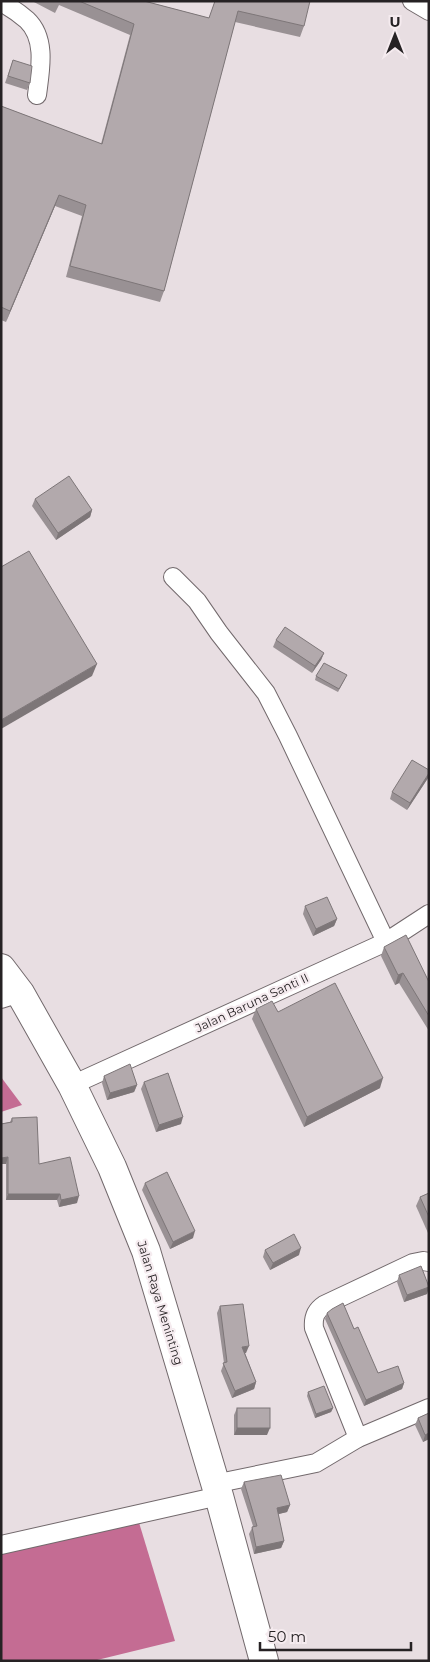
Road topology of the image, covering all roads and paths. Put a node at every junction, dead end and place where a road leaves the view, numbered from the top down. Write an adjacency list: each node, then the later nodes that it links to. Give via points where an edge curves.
1 (412, 1): 3 (street)
2 (1, 2): 4 (street, via 28,21 39,41)
3 (429, 10)
4 (37, 95)
5 (173, 577): 7 (street, via 197,601 266,693)
6 (429, 914): 7 (street, Jalan Baruna Santi II)
7 (386, 942): 10 (street, Jalan Baruna Santi II)
8 (1, 968): 9 (highway, Jalan Raya Meninting)
9 (11, 996): 10 (highway, Jalan Raya Meninting)
10 (72, 1085): 14 (highway, Jalan Raya Meninting, via 112,1167 146,1252)
11 (429, 1262): 13 (street, via 413,1263 324,1306 314,1316 314,1328)
12 (429, 1408): 13 (street)
13 (358, 1438): 14 (street, via 316,1463)
14 (217, 1490): 15 (street); 16 (highway, Jalan Raya Meninting)
15 (1, 1545)
16 (264, 1661)

